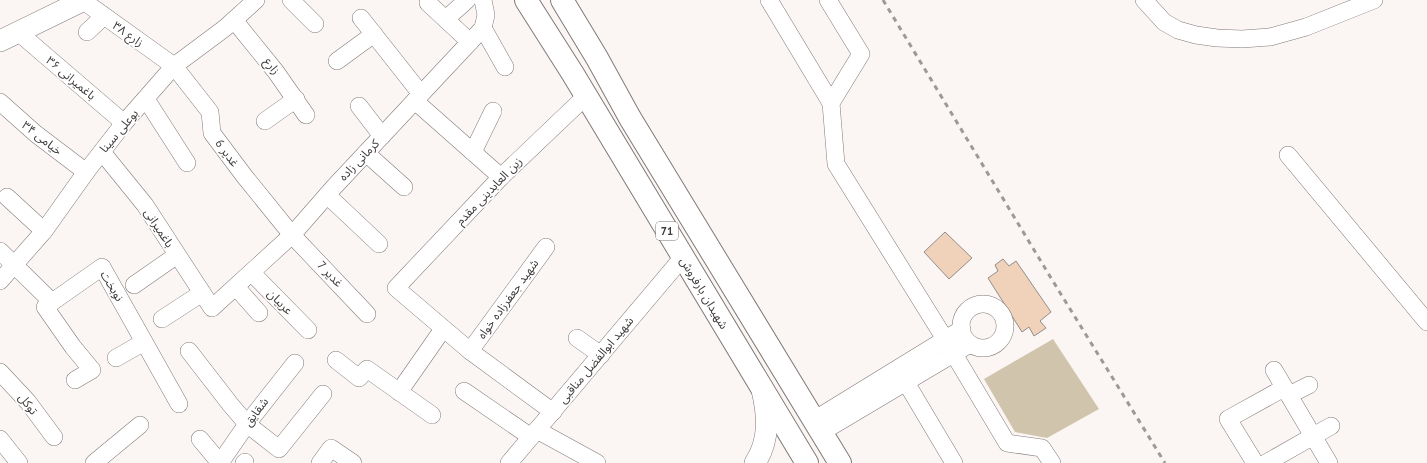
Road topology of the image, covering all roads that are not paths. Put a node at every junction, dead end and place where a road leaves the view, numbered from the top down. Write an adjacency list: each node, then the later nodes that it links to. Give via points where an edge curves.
1 (83, 0): 13 (street, زارع ۳۸); 21 (main road)
2 (256, 0): 15 (street, بوعلی سینا)
3 (291, 0): 17 (street)
4 (467, 0): 16 (street)
5 (483, 0): 18 (street, via 486,15)
6 (526, 0): 27 (highway, شهیدان بارفروش / 71)
7 (562, 0): 23 (highway, 71)
8 (768, 0): 33 (street)
9 (828, 0): 33 (street, via 861,54)
10 (1144, 0): 11 (street, via 1164,22 1178,30 1217,38 1242,39 1270,36 1306,26)
11 (1374, 0)
12 (428, 3): 16 (street)
13 (104, 16): 19 (street); 25 (street, زارع ۳۸)
14 (361, 18): 20 (street)
15 (234, 20): 25 (street, بوعلی سینا); 31 (street, زارع)
16 (446, 20): 22 (street)
17 (315, 24)
18 (483, 28): 22 (street, کرمانی زاده); 26 (street)
19 (88, 32)
20 (374, 34): 24 (street); 29 (street)
21 (9, 37): 39 (street, باغمیرانی ۳۶)
22 (470, 42): 29 (street, کرمانی زاده)
23 (597, 58): 27 (highway, via 589,73); 37 (highway, 71)
24 (337, 61)
25 (174, 66): 30 (street, بوعلی سینا); 53 (street, غدیر 6, via 210,112 212,133)
26 (505, 67)
27 (573, 74): 28 (highway, شهیدان بارفروش / 71)
28 (586, 96): 40 (highway, شهیدان بارفروش / 71); 48 (street, زین العابدینی مقدم)
29 (418, 98): 41 (street, کرمانی زاده); 43 (street)
30 (146, 99): 39 (street, بوعلی سینا); 46 (street)
31 (296, 99): 36 (street, زارع); 38 (street)
32 (0, 102): 47 (street, خیامی ۳۴, via 36,134)
33 (831, 103): 75 (street, via 836,164)
34 (359, 106): 41 (street)
35 (493, 111): 43 (street)
36 (306, 115)
37 (630, 118): 40 (highway, via 615,117 609,122); 100 (highway, 71)
38 (265, 121)
39 (124, 123): 42 (street, بوعلی سینا)
40 (606, 130): 58 (highway, شهیدان بارفروش / 71)
41 (382, 136): 44 (street, کرمانی زاده)
42 (102, 152): 47 (street, بوعلی سینا); 57 (street, باغمیرانی, via 145,205)
43 (473, 152): 48 (street)
44 (366, 153): 49 (street); 50 (street, کرمانی زاده)
45 (1288, 155): 70 (street)
46 (187, 163)
47 (86, 172): 52 (street, بوعلی سینا)
48 (501, 176): 71 (street, زین العابدینی مقدم, via 396,288)
49 (404, 186)
50 (327, 195): 53 (street, کرمانی زاده); 54 (street)
51 (7, 197): 52 (street)
52 (44, 231): 59 (street, بوعلی سینا)
53 (292, 235): 60 (street, کرمانی زاده); 68 (street, غدیر 7)
54 (379, 244)
55 (546, 247): 79 (street, شهید جعفرزاده خواه)
56 (0, 251): 59 (street)
57 (176, 255): 62 (street); 64 (street, باغمیرانی)
58 (683, 257): 81 (street, شهید ابوالفضل مناقبی); 90 (highway, شهیدان بارفروش / 71)
59 (14, 266): 61 (street, بوعلی سینا); 65 (street)
60 (252, 273): 63 (street, کرمانی زاده); 73 (street, عربیان)
61 (0, 281)
62 (134, 285)
63 (236, 287): 66 (street, کرمانی زاده); 67 (street)
64 (202, 293): 66 (street, باغمیرانی); 69 (street)
65 (52, 302): 76 (street, نوبخت, via 102,267); 88 (street, via 45,307 92,370)
66 (212, 308)
67 (259, 313)
68 (367, 314)
69 (172, 316)
70 (1427, 322)
71 (443, 329): 79 (street); 92 (street)
72 (962, 329): 75 (street); 77 (street); 77 (street, via 963,316 974,306 989,304 1001,312 1004,318 1004,332 996,343 984,348)
73 (308, 330)
74 (577, 338): 81 (street)
75 (945, 339): 80 (street); 87 (street)
76 (144, 342): 82 (street); 95 (street, نوبخت)
77 (970, 344): 80 (street)
78 (189, 351): 98 (street)
79 (470, 351): 96 (street)
80 (954, 354): 87 (street); 118 (street, via 1006,443 1042,448)
81 (601, 355): 96 (street, شهید ابوالفضل مناقبی)
82 (116, 358)
83 (336, 360): 92 (street, via 359,378 367,369)
84 (295, 363): 98 (street, شقایق)
85 (1274, 370): 93 (street)
86 (0, 372): 104 (street, توکل, via 28,402)
87 (902, 375): 100 (street); 117 (street)
88 (75, 380)
89 (1309, 385): 93 (street)
90 (761, 386): 114 (main road, via 767,427 765,442); 115 (highway, شهیدان بارفروش / 71)
91 (464, 391): 102 (street)
92 (399, 392): 97 (street)
93 (1287, 392): 103 (street); 119 (street, via 1228,419)
94 (323, 394): 98 (street, via 279,449)
95 (179, 404)
96 (553, 412): 102 (street, شهید ابوالفضل مناقبی)
97 (432, 415)
98 (247, 424): 109 (street, شقایق)
99 (140, 425): 108 (street)
100 (818, 426): 116 (highway, 71)
101 (1331, 426): 103 (street)
102 (534, 433): 112 (street, شهید ابوالفضل مناقبی); 113 (street)
103 (1313, 436): 120 (street); 121 (street)
104 (54, 437)
105 (200, 439): 109 (street)
106 (1, 443): 107 (street)
107 (19, 463)
108 (94, 463)
109 (220, 463)
110 (320, 463): 111 (street, via 331,448)
111 (353, 463)
112 (509, 463)
113 (597, 463)
114 (755, 463)
115 (807, 463)
116 (840, 463)
117 (954, 463)
118 (1052, 463)
119 (1255, 463)
120 (1266, 463)
121 (1330, 463)

